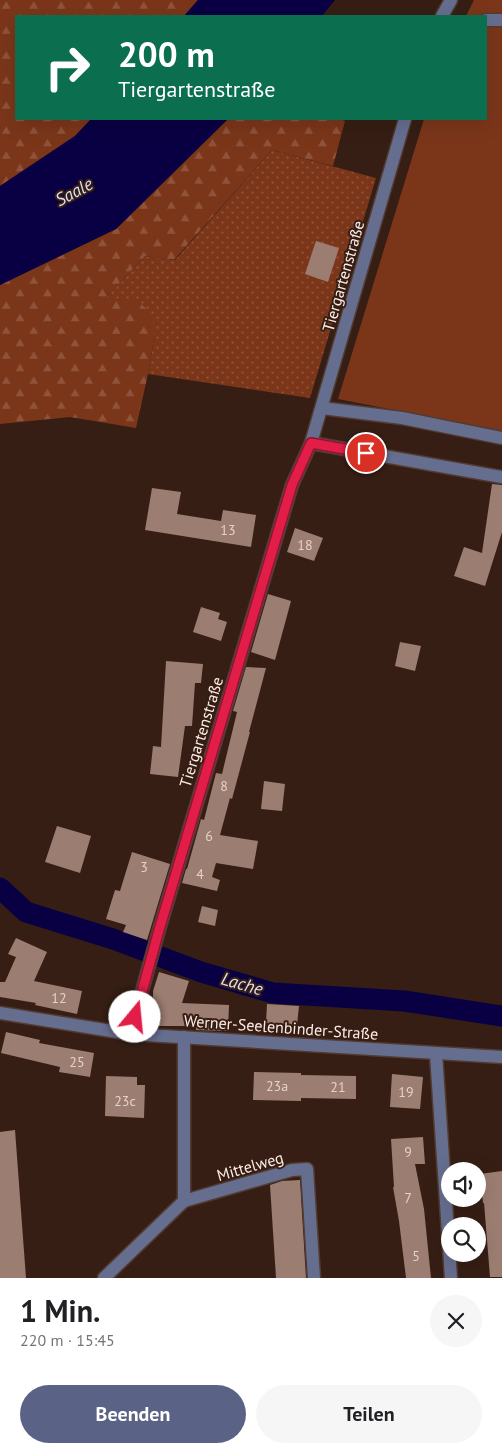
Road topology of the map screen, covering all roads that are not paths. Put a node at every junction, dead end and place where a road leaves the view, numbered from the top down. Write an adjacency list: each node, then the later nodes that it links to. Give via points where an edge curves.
1 (451, 0): 2 (street)
2 (443, 15)
3 (487, 20): 4 (street)
4 (502, 20)
5 (405, 120): 6 (street, Tiergartenstraße)
6 (322, 408): 7 (street, via 402,418); 8 (street, Tiergartenstraße)
7 (502, 438)
8 (311, 443): 9 (street); 11 (street, Tiergartenstraße, via 292,485)
9 (502, 477)
10 (0, 1012): 11 (street, Werner-Seelenbinder-Straße)
11 (130, 1034): 12 (street, Werner-Seelenbinder-Straße)
12 (184, 1037): 13 (street, Werner-Seelenbinder-Straße); 15 (street)
13 (436, 1054): 14 (street, Werner-Seelenbinder-Straße); 18 (street)
14 (502, 1058)
15 (184, 1201): 16 (street, Mittelweg); 17 (street, Mittelweg, via 292,1170 308,1169)
16 (104, 1278)
17 (314, 1278)
18 (451, 1278)

